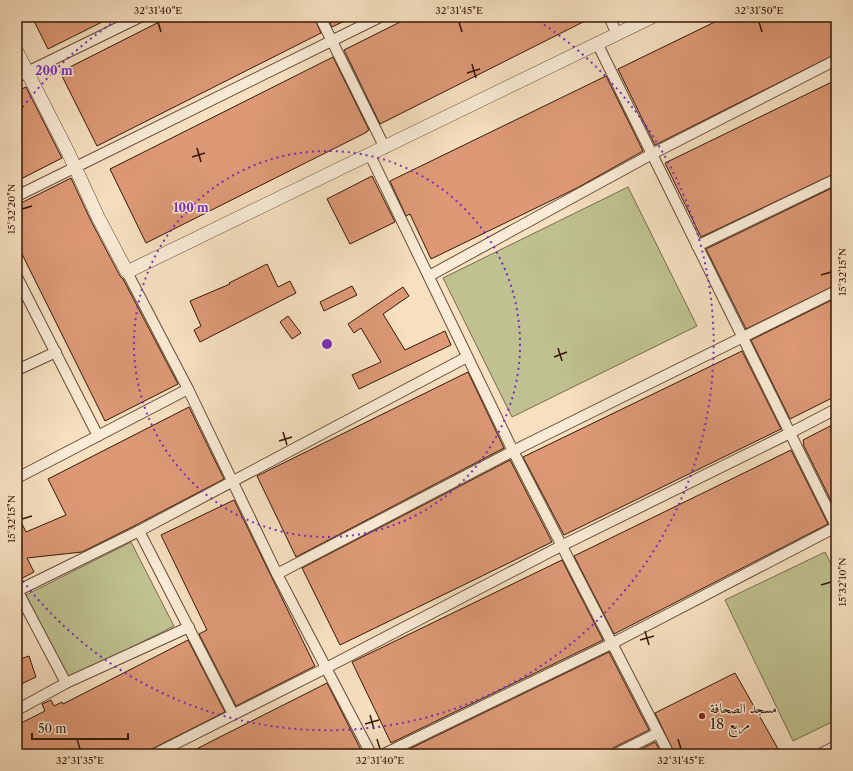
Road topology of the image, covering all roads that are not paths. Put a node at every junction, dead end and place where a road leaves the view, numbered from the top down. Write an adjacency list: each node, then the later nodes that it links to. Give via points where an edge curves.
1 (140, 17): 11 (street)
2 (320, 17): 7 (street)
3 (380, 17): 7 (street)
4 (609, 17): 6 (street)
5 (652, 17): 6 (street)
6 (617, 34): 8 (street)
7 (331, 41): 12 (street); 15 (street)
8 (597, 43): 12 (street); 13 (street)
9 (17, 52): 11 (street)
10 (836, 60): 13 (street)
11 (22, 74): 15 (street)
12 (385, 148): 14 (street)
13 (652, 154): 18 (street); 20 (street)
14 (370, 155): 19 (street); 20 (street)
15 (75, 167): 17 (street); 19 (street)
16 (836, 179): 18 (street)
17 (17, 196)
18 (698, 246): 23 (street)
19 (127, 272): 27 (street)
20 (429, 276): 25 (street)
21 (17, 277): 24 (street)
22 (836, 292): 23 (street)
23 (743, 338): 29 (street); 31 (street)
24 (56, 352): 26 (street); 30 (street)
25 (467, 357): 31 (street); 33 (street)
26 (17, 370)
27 (188, 389): 30 (street); 33 (street)
28 (836, 409): 29 (street)
29 (790, 433): 34 (street); 36 (street)
30 (98, 436): 32 (street)
31 (513, 451): 36 (street); 37 (street)
32 (17, 478)
33 (233, 481): 35 (street); 37 (street)
34 (836, 526): 40 (street)
35 (139, 531): 38 (street); 39 (street)
36 (563, 545): 40 (street); 41 (street)
37 (277, 574): 41 (street)
38 (17, 590): 42 (street)
39 (189, 627): 42 (street); 44 (street)
40 (613, 643): 45 (street); 49 (street)
41 (326, 668): 44 (street); 48 (street)
42 (66, 683): 43 (street)
43 (17, 710)
44 (233, 714): 47 (street)
45 (658, 733): 50 (street); 51 (street)
46 (836, 746): 52 (street)
47 (155, 754)
48 (371, 754)
49 (384, 754)
50 (616, 754)
51 (669, 754)
52 (820, 754)

